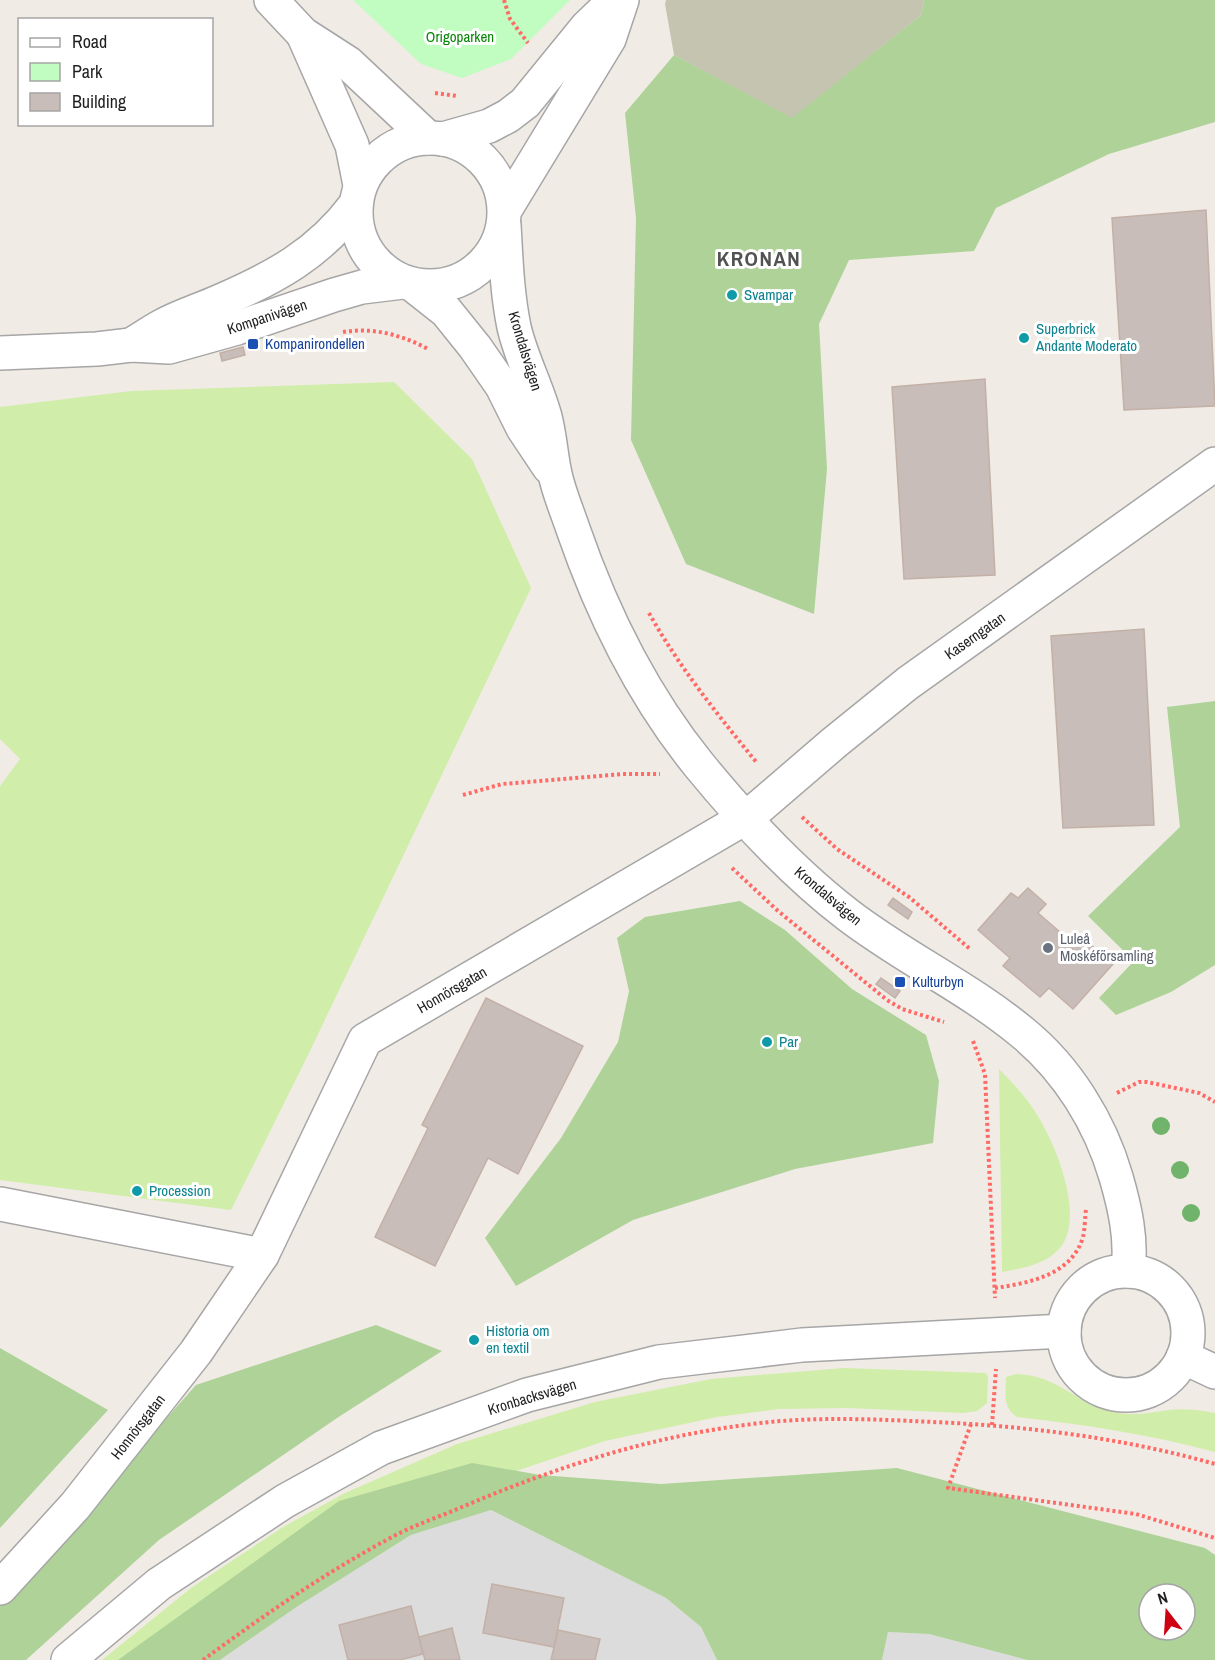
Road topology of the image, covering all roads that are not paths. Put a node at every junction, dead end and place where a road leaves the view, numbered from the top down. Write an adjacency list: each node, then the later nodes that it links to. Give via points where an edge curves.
1 (271, 0): 4 (street)
2 (615, 0): 5 (street, via 587,27 525,103 489,126)
3 (622, 0): 7 (street, via 609,39)
4 (303, 34): 5 (street, via 348,63 381,96); 6 (street, via 352,145)
5 (435, 138): 6 (street, via 415,139 390,149 374,164); 7 (street, via 468,147 487,164 503,194)
6 (358, 194): 8 (street, via 356,222 366,250 386,272); 9 (street, Kompanivägen, via 342,223 320,246 292,266 164,325)
7 (505, 217): 8 (street, via 497,247 468,277 439,286); 12 (street, Krondalsvägen, via 514,329 546,418)
8 (408, 283): 9 (street, Kompanivägen, via 334,295 170,347); 12 (street, Krondalsvägen, via 446,311 475,347)
9 (131, 345): 10 (street, Kompanivägen)
10 (0, 353)
11 (1215, 464): 13 (street, Kaserngatan, via 908,683)
12 (555, 476): 13 (street, Krondalsvägen, via 589,574 619,640 655,703 697,763)
13 (744, 819): 15 (street, Honnörsgatan, via 365,1041); 16 (street, Krondalsvägen, via 849,915 1025,1034 1072,1086 1095,1122 1110,1157 1128,1232)
14 (0, 1204): 15 (street)
15 (262, 1255): 20 (street, Honnörsgatan, via 196,1353 75,1506)
16 (1128, 1271): 17 (street, via 1097,1278 1083,1289 1068,1314); 18 (street, via 1148,1274 1176,1296 1188,1327)
17 (1064, 1331): 18 (street, via 1069,1360 1077,1374 1089,1384 1118,1394 1152,1390 1164,1383); 21 (street, Kronbacksvägen, via 802,1345 659,1362 527,1395 381,1448 285,1501 159,1584)
18 (1183, 1357): 19 (street)
19 (1215, 1372)
20 (0, 1588)
21 (68, 1660)

